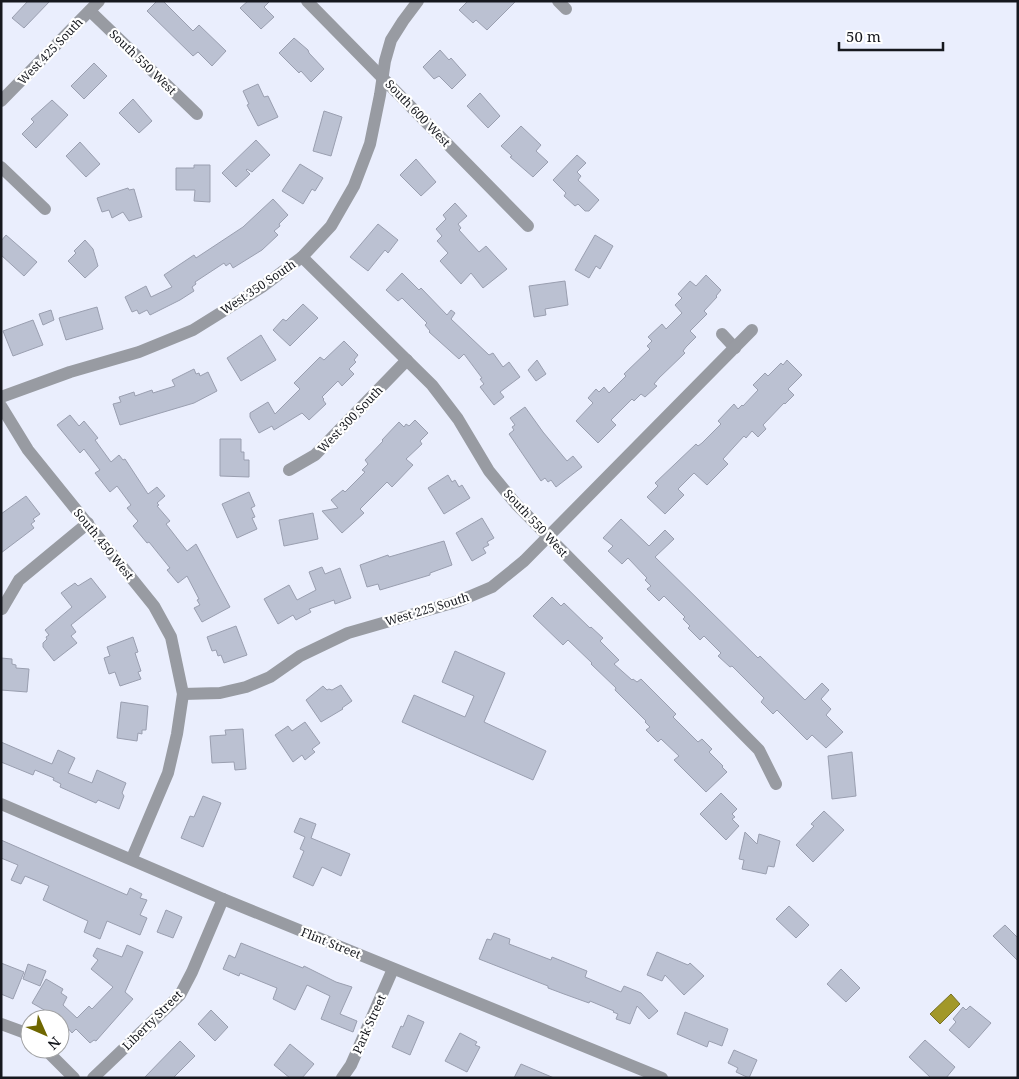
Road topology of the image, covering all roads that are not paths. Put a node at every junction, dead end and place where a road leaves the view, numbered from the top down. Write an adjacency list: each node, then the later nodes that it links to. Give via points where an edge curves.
1 (306, 1): 4 (street, South 600 West)
2 (418, 1): 4 (street, West 350 South, via 391,40)
3 (94, 6): 5 (street, West 425 South); 6 (street, South 550 West)
4 (383, 78): 9 (street, South 600 West); 10 (street, West 350 South, via 370,144 354,186 331,226)
5 (1, 101)
6 (197, 114)
7 (1, 167): 8 (street)
8 (44, 209)
9 (528, 226)
10 (302, 257): 14 (street, South 550 West); 15 (street, West 350 South, via 193,330 139,352)
11 (752, 330): 13 (street, West 225 South)
12 (722, 334): 13 (street)
13 (735, 348): 19 (street, West 225 South)
14 (407, 360): 17 (street, West 300 South, via 315,455); 19 (street, South 550 West, via 458,418 490,471 516,504)
15 (1, 397)
16 (1, 406): 18 (street, South 450 West, via 28,450)
17 (288, 470)
18 (88, 523): 20 (street, via 19,580); 21 (street, South 450 West, via 154,606 171,637)
19 (548, 536): 21 (street, West 225 South, via 492,587 458,601 348,633 246,687 220,693); 22 (street, South 550 West, via 759,750)
20 (2, 609)
21 (183, 694): 24 (street, via 168,773)
22 (776, 784)
23 (1, 804): 24 (street, Flint Street)
24 (132, 858): 25 (street, Flint Street)
25 (223, 899): 26 (street, Flint Street); 31 (street, Liberty Street, via 180,995)
26 (393, 968): 32 (street, Park Street, via 351,1065); 33 (street, Flint Street)
27 (1, 1024): 28 (street)
28 (20, 1031)
29 (55, 1059): 30 (street)
30 (74, 1078)
31 (93, 1078)
32 (342, 1078)
33 (662, 1078)

